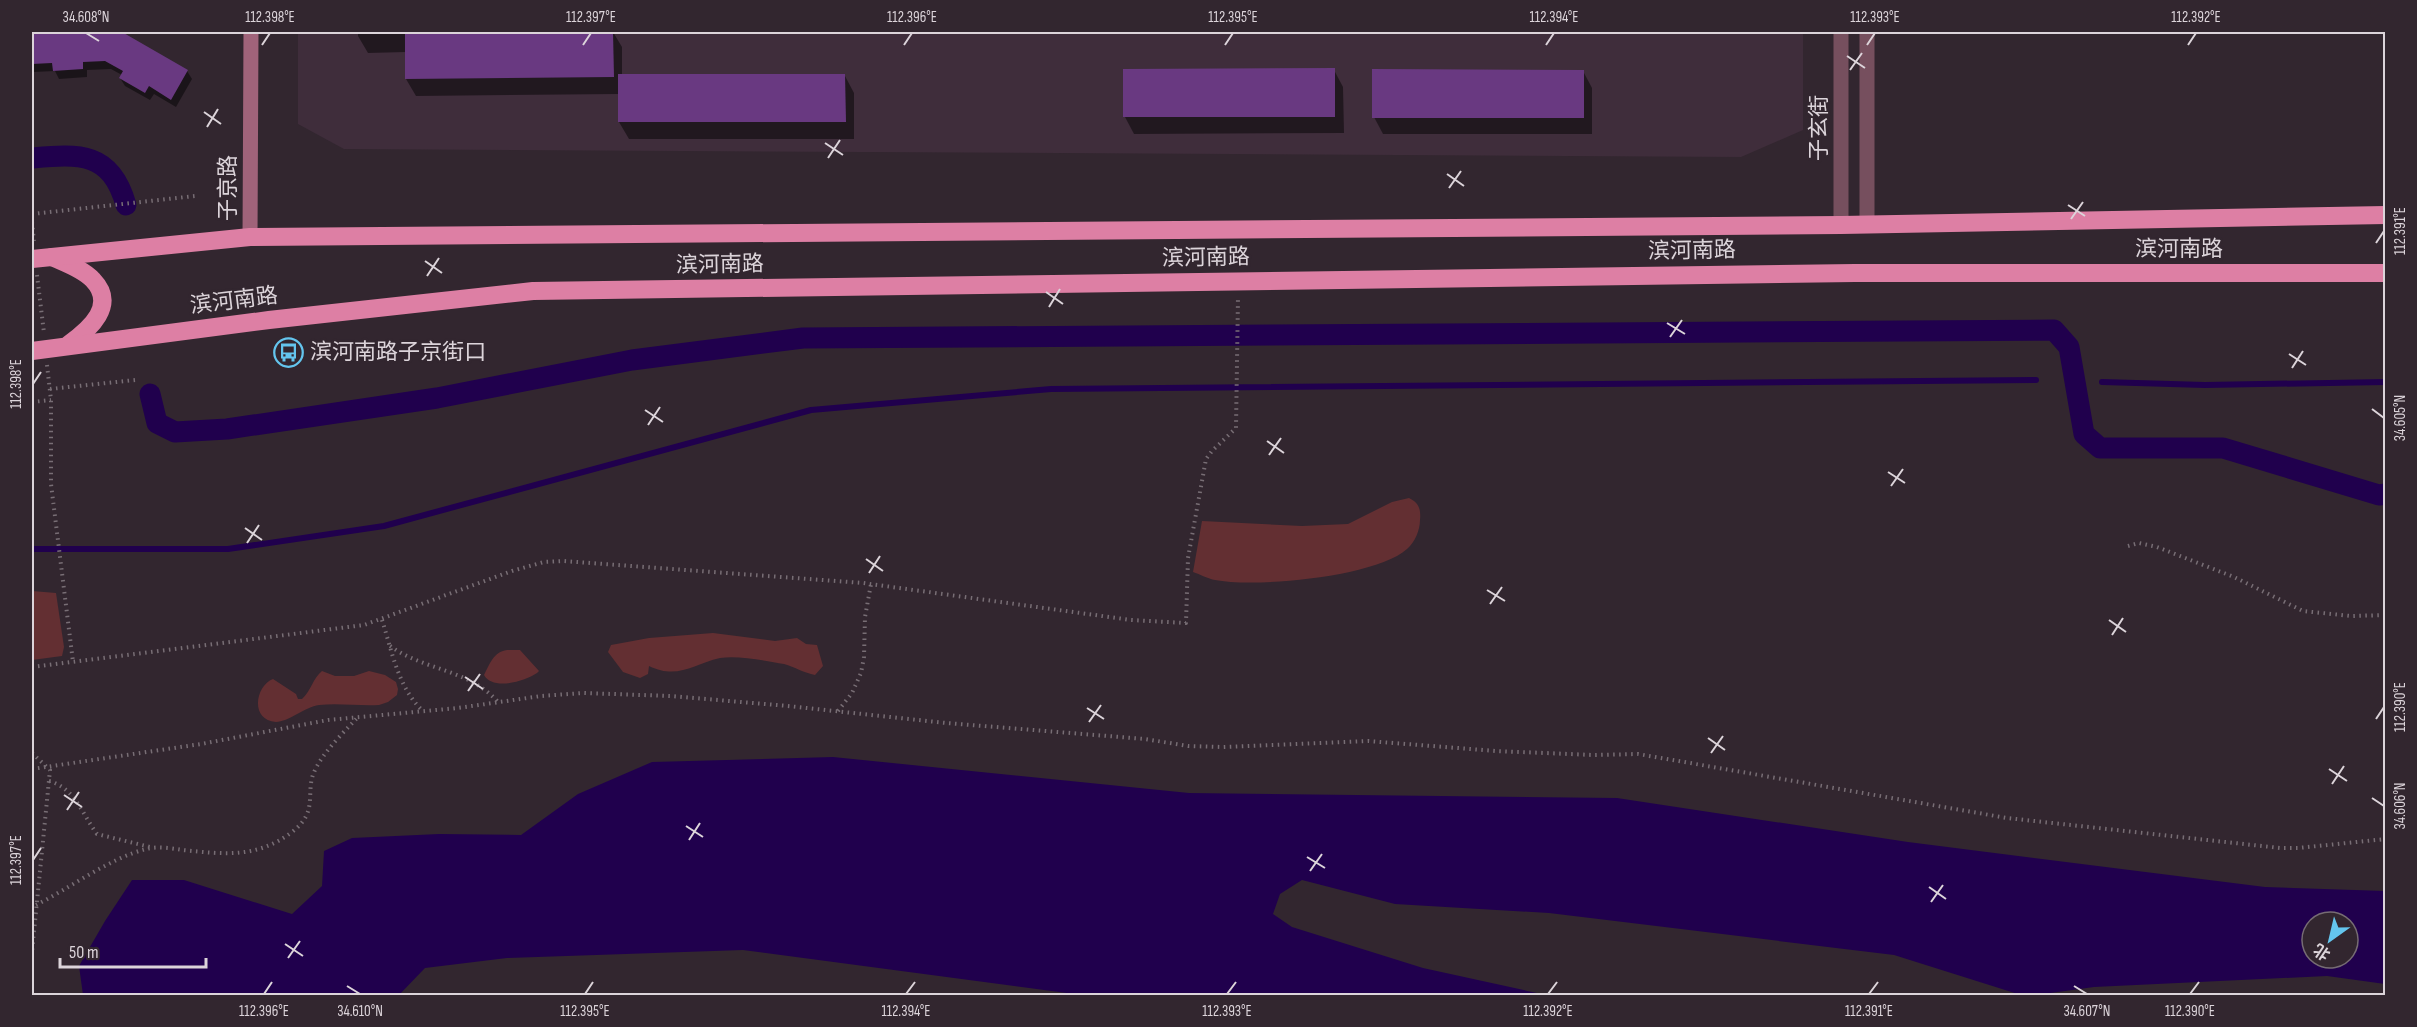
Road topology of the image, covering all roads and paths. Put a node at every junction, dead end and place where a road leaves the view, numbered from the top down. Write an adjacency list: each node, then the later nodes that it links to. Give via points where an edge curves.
1 (251, 32): 10 (street, 子京路)
2 (1841, 32): 9 (street, 子玄街)
3 (1866, 32): 8 (street)
4 (195, 196): 5 (path)
5 (32, 214)
6 (2385, 215): 8 (highway, 滨河南路)
7 (32, 222): 11 (path)
8 (1867, 223): 9 (highway, 滨河南路)
9 (1841, 225): 10 (highway, 滨河南路)
10 (250, 237): 11 (highway, 滨河南路)
11 (38, 256): 14 (highway, via 93,279 103,293 102,309 90,330); 15 (path)
12 (2385, 273): 14 (highway, 滨河南路, via 1855,273 533,291)
13 (1238, 289): 21 (path, via 1238,416 1236,428 1206,459 1188,558 1186,623 1131,620)
14 (66, 347): 15 (highway, 滨河南路)
15 (41, 350): 17 (path)
16 (135, 380): 17 (path)
17 (50, 389): 18 (path)
18 (51, 400): 19 (path); 25 (path, via 51,484)
19 (32, 402)
20 (2128, 546): 22 (path, via 2139,543 2157,547 2234,577 2303,611)
21 (870, 584): 23 (path, via 544,562); 29 (path, via 861,673 852,693)
22 (2385, 615)
23 (382, 620): 24 (path); 25 (path)
24 (390, 646): 27 (path, via 410,659 487,689); 28 (path, via 408,694)
25 (73, 663): 26 (path)
26 (32, 667)
27 (499, 702): 28 (path); 29 (path, via 617,694)
28 (423, 711): 30 (path)
29 (837, 711): 35 (path, via 1188,746 1368,741 1496,751 1638,754 2007,818 2116,831 2280,848)
30 (359, 717): 32 (path); 36 (path, via 315,770 310,805 303,821 275,842 243,854)
31 (33, 754): 32 (path)
32 (47, 767): 33 (path); 34 (path)
33 (32, 768)
34 (49, 781): 36 (path, via 76,799 97,834); 37 (path)
35 (2385, 839)
36 (153, 848): 37 (path, via 125,856)
37 (36, 905): 38 (path)
38 (32, 951)

